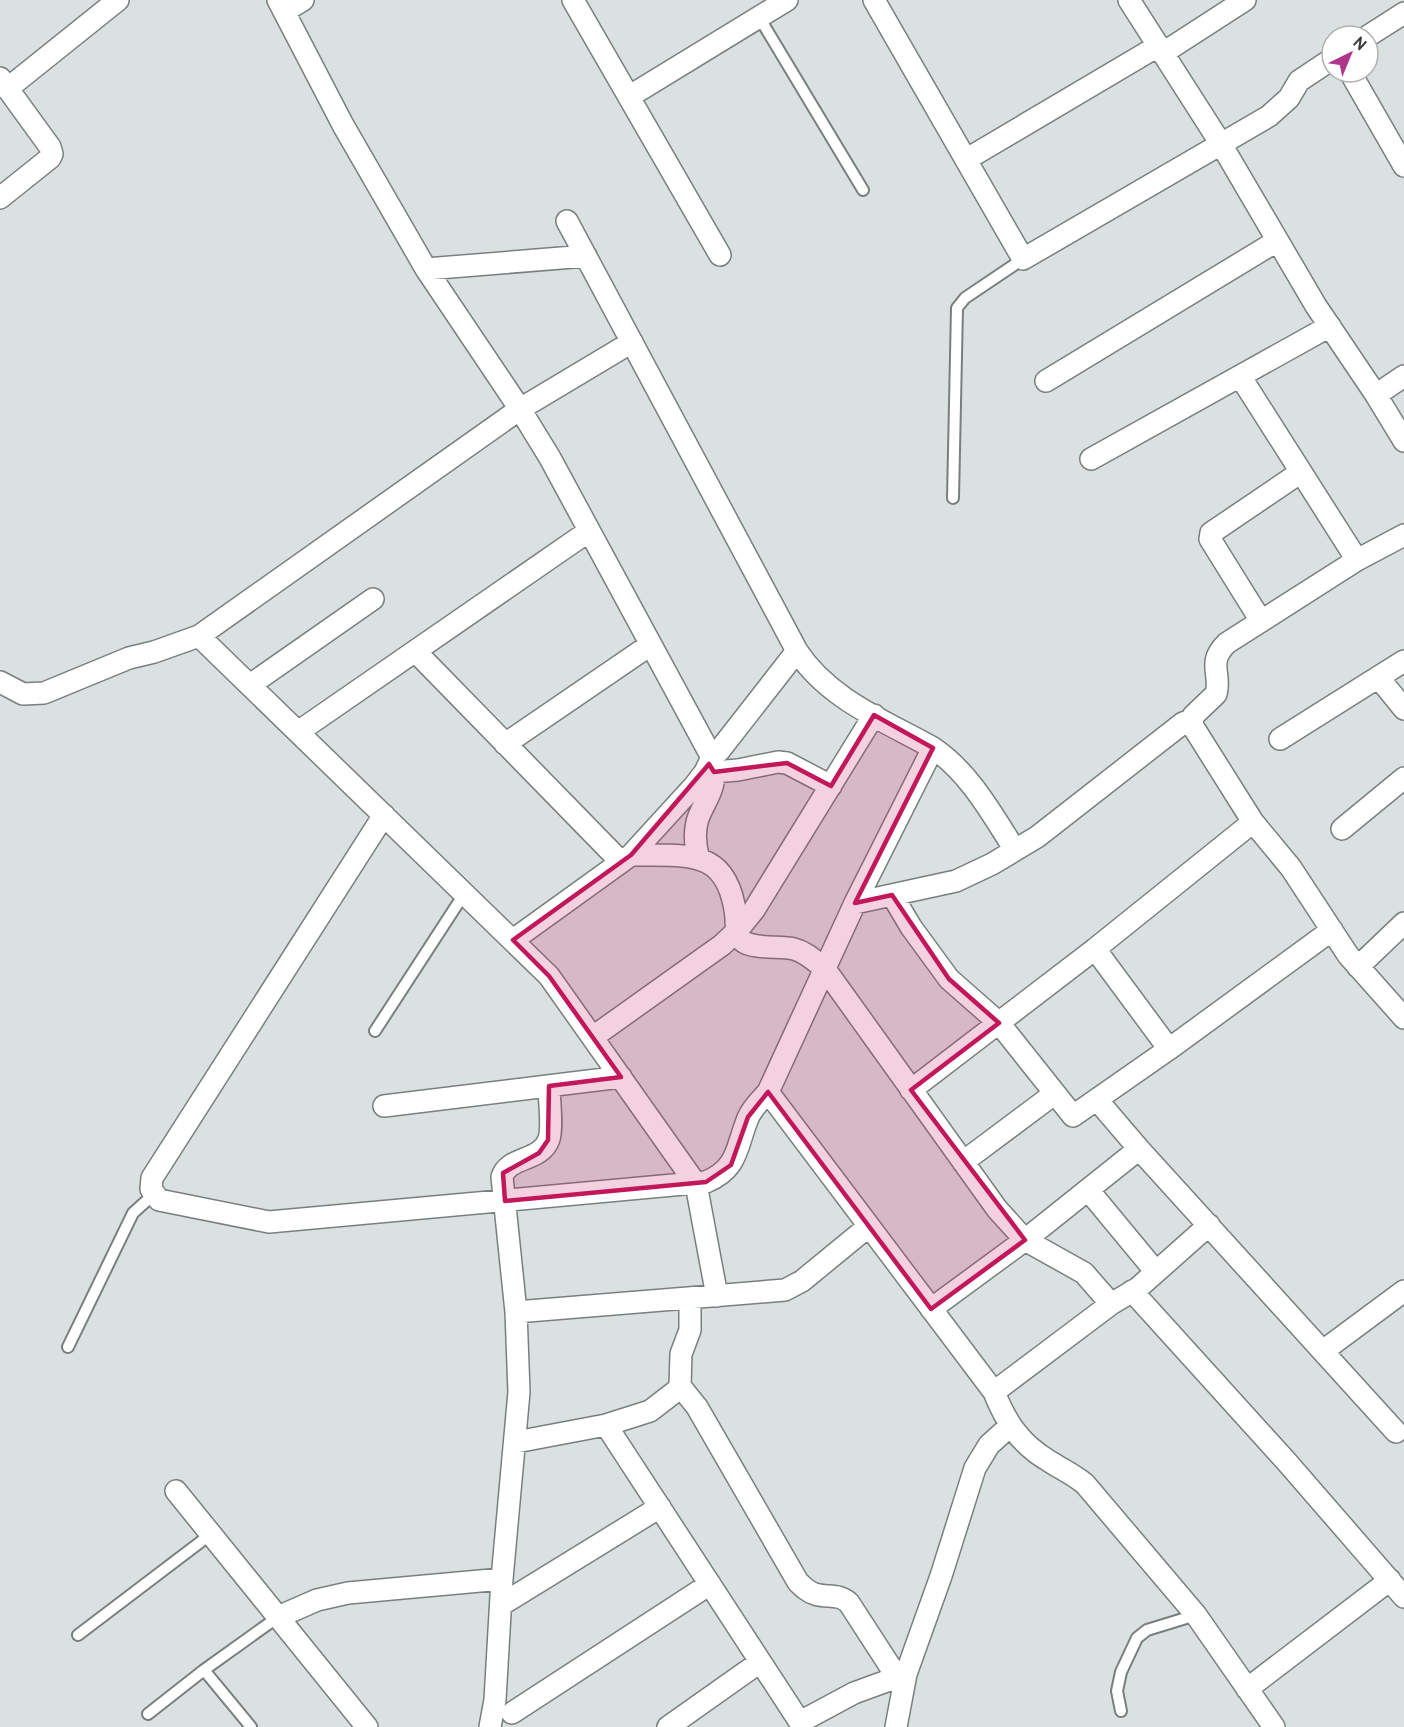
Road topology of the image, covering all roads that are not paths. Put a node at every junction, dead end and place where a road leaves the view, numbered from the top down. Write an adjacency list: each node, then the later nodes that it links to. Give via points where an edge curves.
1 (118, 0): 14 (street)
2 (303, 0): 8 (street)
3 (573, 0): 16 (street)
4 (787, 0): 10 (street)
5 (873, 0): 18 (street)
6 (1129, 0): 12 (street)
7 (1245, 0): 12 (street)
8 (282, 6): 27 (street, via 343,125)
9 (1404, 13): 11 (street)
10 (759, 17): 16 (street); 20 (lane)
11 (1380, 28)
12 (1161, 49): 17 (street); 18 (street)
13 (1320, 67): 17 (street, via 1299,81 1289,98 1269,116)
14 (4, 84): 21 (street, via 52,154)
15 (1357, 84): 19 (street)
16 (630, 96): 24 (street)
17 (1221, 144): 23 (street); 26 (street)
18 (967, 159): 26 (street)
19 (1404, 166)
20 (863, 190)
21 (0, 198)
22 (567, 221): 25 (street)
23 (1277, 242): 28 (street); 32 (street)
24 (720, 255)
25 (586, 256): 27 (street); 29 (street)
26 (1023, 259): 38 (lane, via 965,298 957,308)
27 (426, 269): 34 (street)
28 (1330, 326): 30 (street); 33 (street)
29 (632, 342): 34 (street); 47 (street)
30 (1240, 376): 36 (street); 37 (street)
31 (1404, 376): 33 (street)
32 (1046, 381)
33 (1376, 394): 35 (street)
34 (520, 409): 39 (street); 44 (street)
35 (1404, 441)
36 (1091, 459)
37 (1301, 472): 41 (street); 43 (street, via 1211,533 1210,539)
38 (953, 498)
39 (589, 531): 45 (street); 46 (street)
40 (1404, 535): 41 (street)
41 (1357, 560): 43 (street)
42 (373, 599): 51 (street)
43 (1261, 621): 54 (street, via 1220,650 1215,660 1216,694)
44 (199, 636): 50 (street, via 129,658 44,693 23,694); 51 (street)
45 (650, 645): 57 (street); 59 (street)
46 (415, 651): 55 (street); 57 (street)
47 (797, 651): 53 (street, via 827,686); 59 (street)
48 (1404, 661): 49 (street)
49 (1378, 677): 52 (street); 56 (street)
50 (0, 682)
51 (250, 685): 55 (street)
52 (1404, 710)
53 (874, 715): 58 (street); 61 (street)
54 (1191, 720): 63 (street); 65 (street)
55 (298, 732): 62 (street)
56 (1280, 739)
57 (505, 744): 66 (street)
58 (933, 748): 65 (street, via 963,775); 70 (street)
59 (712, 763): 61 (street, via 738,770 786,763); 66 (street); 67 (street, via 712,787 695,830)
60 (1404, 778): 64 (street)
61 (831, 786): 73 (street)
62 (384, 815): 68 (street); 94 (street, via 152,1178)
63 (1253, 822): 72 (street, via 1291,868); 75 (street)
64 (1342, 829)
65 (1016, 850): 69 (street, via 956,881)
66 (626, 858): 67 (street, via 673,855); 74 (street)
67 (699, 859): 73 (street, via 722,872 734,902)
68 (464, 894): 74 (street); 80 (lane)
69 (892, 895): 70 (street); 79 (street, via 949,979)
70 (855, 903): 77 (street)
71 (1404, 923): 76 (street)
72 (1332, 930): 76 (street); 82 (street)
73 (737, 931): 77 (street, via 744,943 800,951); 81 (street)
74 (513, 940): 81 (street, via 549,976)
75 (1095, 949): 79 (street); 82 (street)
76 (1359, 967): 78 (street)
77 (825, 969): 85 (street); 86 (street)
78 (1404, 1018)
79 (999, 1023): 85 (street); 87 (street)
80 (375, 1031)
81 (593, 1036): 83 (street)
82 (1169, 1049): 88 (street)
83 (621, 1077): 84 (street); 92 (street)
84 (549, 1086): 89 (street); 95 (street, via 548,1140 539,1153 509,1166 503,1173)
85 (911, 1090): 91 (street)
86 (768, 1092): 92 (street, via 748,1117 731,1165 716,1178); 97 (street)
87 (1054, 1094): 88 (street, via 1074,1116); 91 (street)
88 (1098, 1101): 90 (street)
89 (384, 1106)
90 (1139, 1149): 93 (street); 96 (street)
91 (963, 1162): 98 (street)
92 (696, 1184): 95 (street); 102 (street)
93 (1089, 1191): 98 (street); 99 (street)
94 (153, 1194): 95 (street, via 170,1203 269,1222); 107 (lane, via 133,1213)
95 (505, 1202): 106 (street)
96 (1209, 1225): 99 (street); 108 (street)
97 (869, 1226): 102 (street, via 794,1287); 105 (street)
98 (1025, 1240): 104 (street, via 1084,1273); 105 (street)
99 (1156, 1272): 100 (street)
100 (1132, 1291): 104 (street); 119 (street)
101 (1404, 1291): 108 (street)
102 (717, 1296): 103 (street)
103 (690, 1298): 106 (street); 109 (street, via 690,1330 681,1354)
104 (1111, 1304): 110 (street)
105 (931, 1309): 110 (street)
106 (516, 1312): 114 (street)
107 (68, 1347)
108 (1323, 1351): 113 (street)
109 (680, 1386): 111 (street, via 650,1411); 128 (street, via 697,1407 798,1582 815,1594 836,1596 849,1603)
110 (994, 1392): 112 (street)
111 (606, 1425): 114 (street); 116 (street)
112 (1010, 1426): 123 (street, via 1031,1449 1085,1484); 128 (street, via 989,1445 975,1467 941,1576)
113 (1396, 1432)
114 (516, 1442): 118 (street)
115 (176, 1491): 117 (street)
116 (660, 1507): 120 (street); 122 (street)
117 (211, 1534): 124 (street); 125 (lane)
118 (502, 1579): 122 (street); 124 (street, via 348,1593 317,1600)
119 (1390, 1580): 121 (street); 129 (street)
120 (710, 1584): 126 (street); 133 (street)
121 (1404, 1597)
122 (501, 1605): 130 (street)
123 (1196, 1615): 129 (street); 131 (lane, via 1147,1630 1137,1638 1121,1671 1117,1691)
124 (278, 1617): 127 (lane); 136 (street)
125 (78, 1635)
126 (760, 1662): 134 (street); 138 (street)
127 (204, 1670): 132 (lane); 135 (lane)
128 (902, 1675): 134 (street, via 854,1693); 139 (street)
129 (1247, 1689): 140 (street)
130 (495, 1700): 133 (street); 137 (street)
131 (1121, 1711)
132 (148, 1714)
133 (519, 1720)
134 (801, 1725)
135 (251, 1727)
136 (367, 1727)
137 (490, 1727)
138 (668, 1727)
139 (896, 1727)
140 (1274, 1727)

